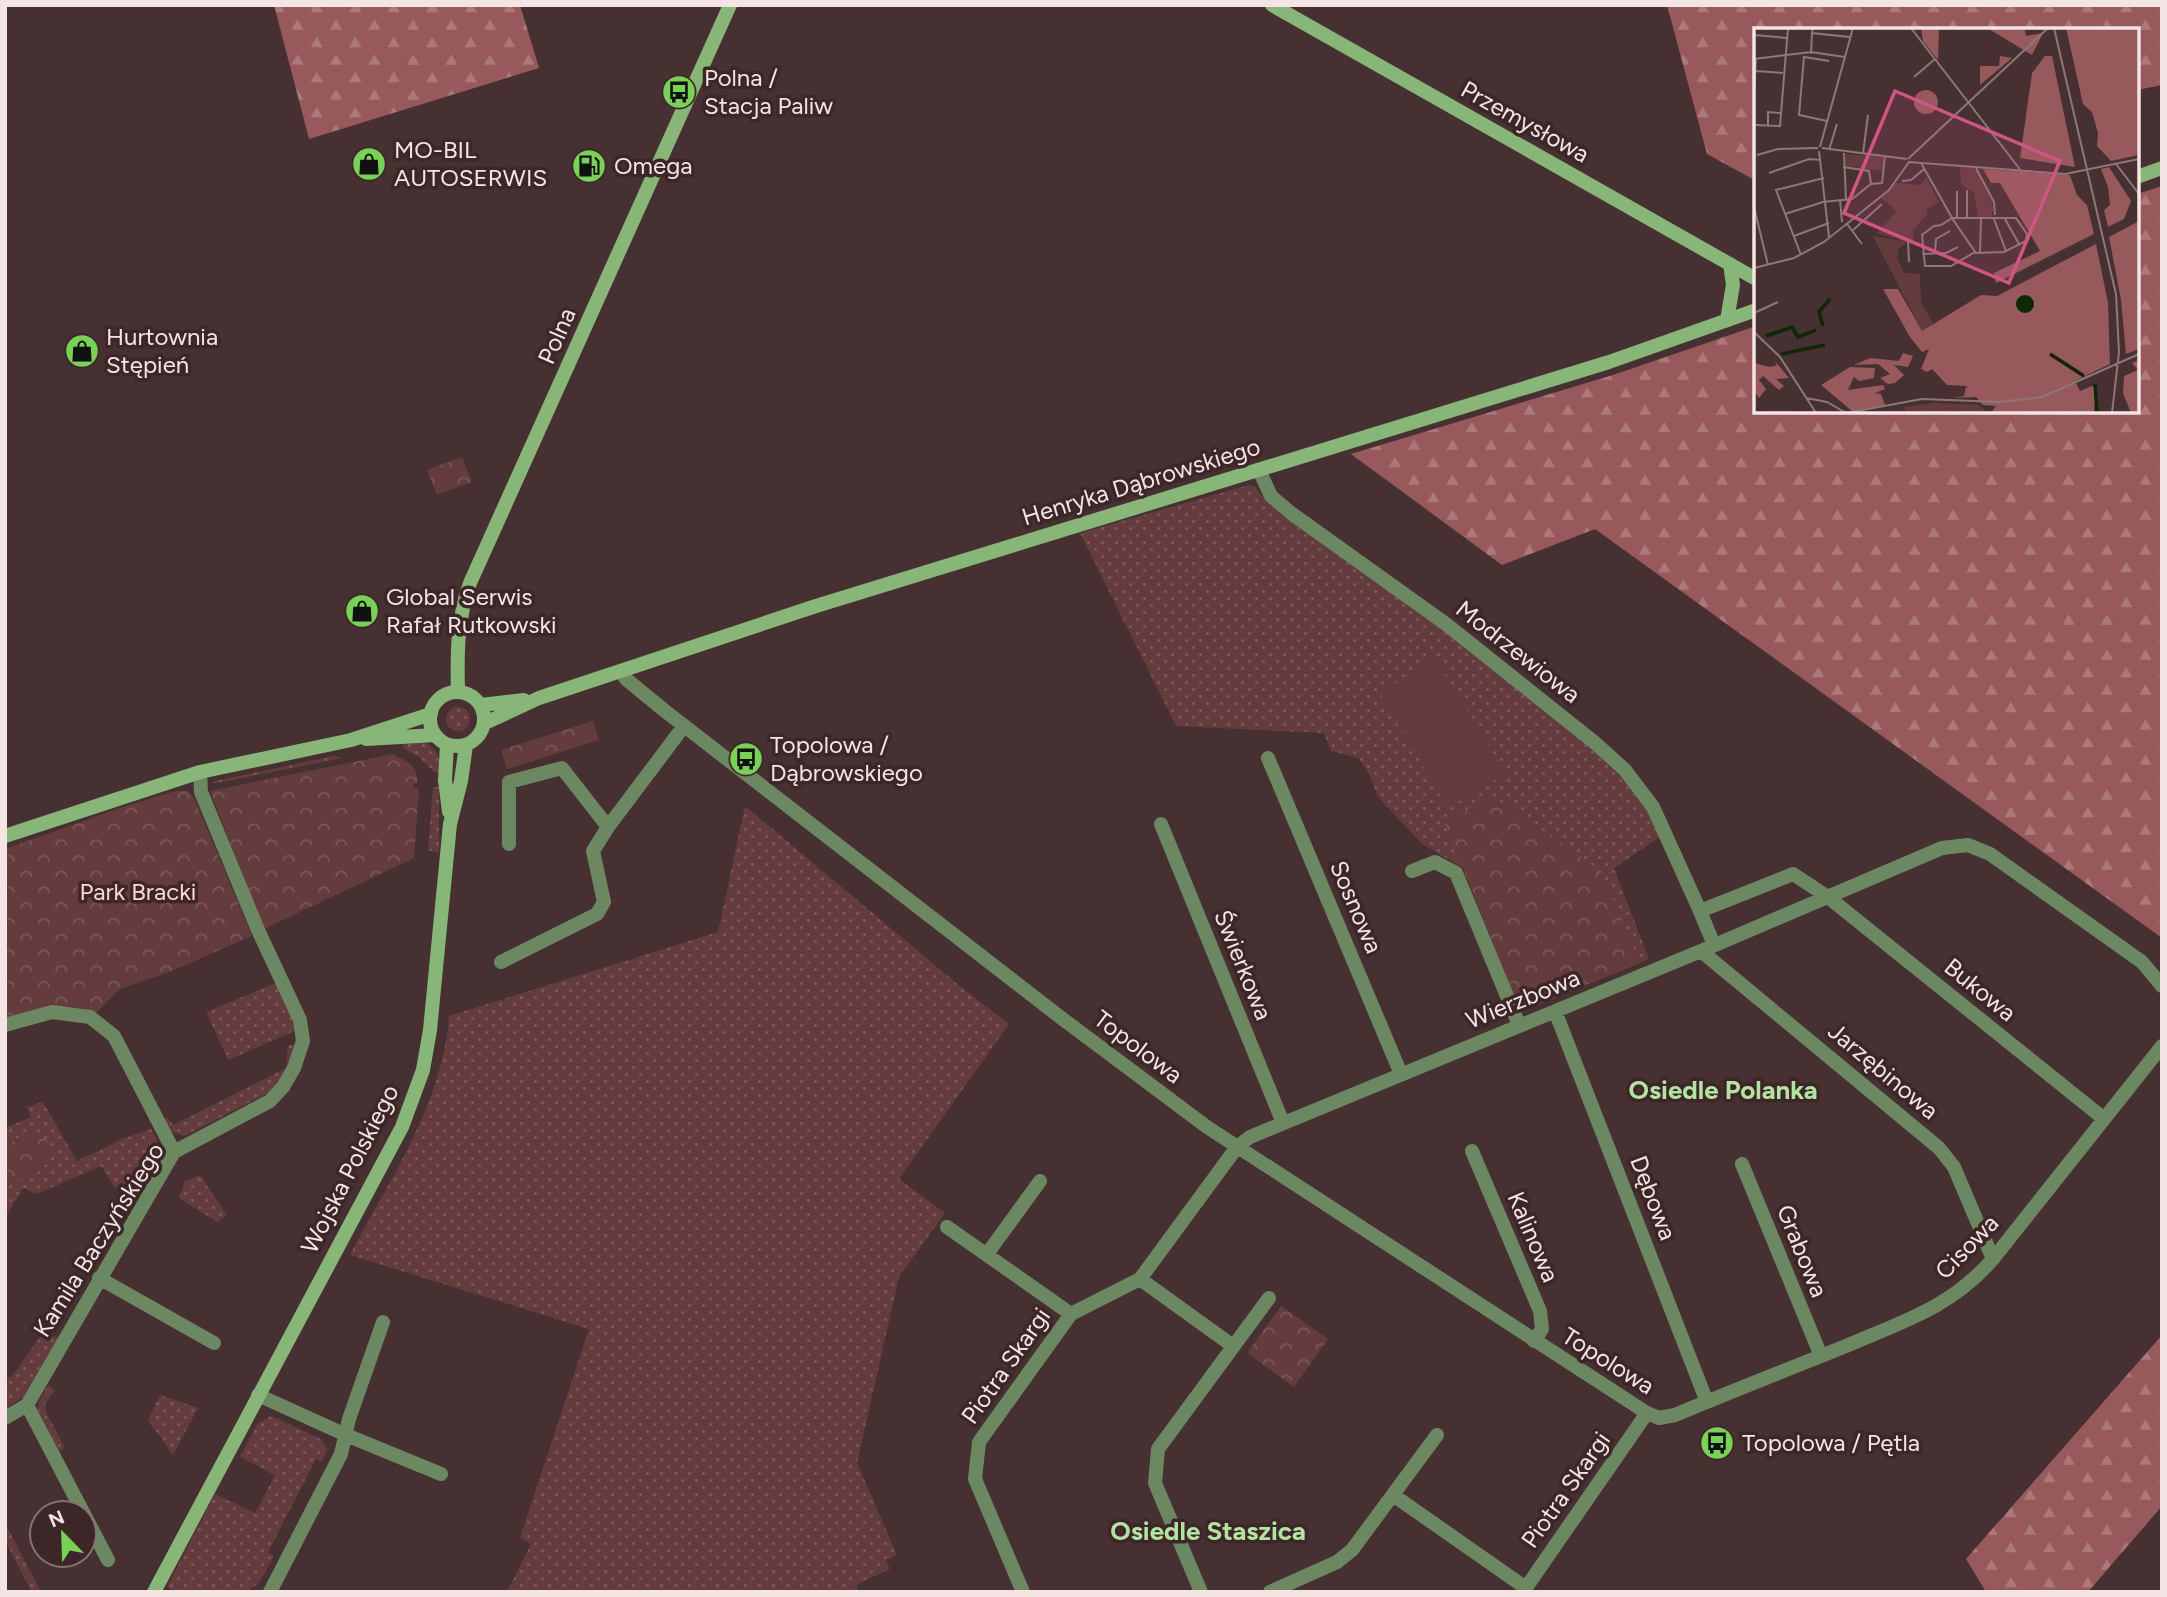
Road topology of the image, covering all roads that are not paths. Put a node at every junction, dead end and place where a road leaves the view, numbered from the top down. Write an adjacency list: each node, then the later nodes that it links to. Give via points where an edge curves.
1 (730, 5): 11 (street, Polna, via 470,583 458,629)
2 (1272, 5): 5 (street, Przemysłowa)
3 (2162, 168): 4 (street)
4 (2139, 176)
5 (1730, 264): 6 (street, Przemysłowa); 8 (street, via 1733,285)
6 (1754, 278)
7 (1754, 311): 8 (street, Henryka Dąbrowskiego)
8 (1727, 320): 9 (street, Henryka Dąbrowskiego, via 1609,362)
9 (1259, 470): 10 (street, Henryka Dąbrowskiego, via 990,551); 29 (street, Modrzewiowa, via 1271,496 1291,513 1447,624 1625,770 1653,807)
10 (621, 671): 12 (street, Henryka Dąbrowskiego); 16 (street, Topolowa)
11 (458, 692): 13 (street); 14 (street, via 440,698)
12 (539, 698): 13 (street); 15 (street)
13 (481, 705): 15 (street)
14 (431, 714): 17 (street); 18 (street, via 430,723)
15 (485, 723): 19 (street, via 479,737)
16 (684, 726): 24 (street); 40 (street, Topolowa, via 1064,1020)
17 (351, 740): 18 (street); 21 (street)
18 (441, 740): 19 (street); 22 (street)
19 (466, 746): 22 (street)
20 (1268, 758): 37 (street, Sosnowa)
21 (200, 772): 25 (street); 42 (street, Kamila Baczyńskiego, via 201,792 300,1020 303,1041 294,1068 270,1101)
22 (450, 824): 57 (street, Wojska Polskiego, via 430,1030 414,1097)
23 (1161, 824): 39 (street, Świerkowa)
24 (608, 827): 26 (street, via 562,768 509,782); 31 (street, via 593,851 604,902 597,914)
25 (5, 836)
26 (509, 844)
27 (1412, 871): 35 (street, via 1435,862 1455,873)
28 (1828, 897): 29 (street, Bukowa, via 1793,874); 30 (street, Wierzbowa); 32 (street, via 1942,848 1968,845 1990,854 2142,962); 38 (street, Bukowa)
29 (1700, 911): 30 (street, Modrzewiowa)
30 (1707, 948): 33 (street, Wierzbowa); 47 (street, Jarzębinowa, via 1939,1148 1954,1167)
31 (501, 962)
32 (2162, 986)
33 (1555, 1011): 35 (street, Wierzbowa); 58 (street, Dębowa)
34 (5, 1025): 42 (street, via 52,1012 90,1017 114,1036)
35 (1519, 1025): 37 (street, Wierzbowa)
36 (2162, 1046): 38 (street, Cisowa)
37 (1401, 1074): 39 (street, Wierzbowa)
38 (2103, 1118): 47 (street, Cisowa)
39 (1283, 1123): 40 (street, Wierzbowa)
40 (1237, 1147): 49 (street, Piotra Skargi); 53 (street, Topolowa)
41 (1472, 1151): 53 (street, Kalinowa, via 1540,1311 1542,1329)
42 (174, 1152): 48 (street, Kamila Baczyńskiego)
43 (1742, 1164): 56 (street, Grabowa)
44 (1040, 1181): 46 (street)
45 (947, 1227): 46 (street)
46 (987, 1254): 51 (street)
47 (1993, 1259): 56 (street, Cisowa, via 1952,1298)
48 (99, 1278): 54 (street); 59 (street, Kamila Baczyńskiego)
49 (1140, 1279): 51 (street, Piotra Skargi); 55 (street)
50 (1269, 1298): 55 (street)
51 (1071, 1314): 70 (street, Piotra Skargi, via 979,1442 975,1479)
52 (383, 1322): 62 (street)
53 (1534, 1341): 60 (street, Topolowa)
54 (214, 1343)
55 (1233, 1346): 71 (street, via 1158,1449 1155,1483)
56 (1821, 1356): 58 (street, Cisowa)
57 (258, 1395): 62 (street); 68 (street, Wojska Polskiego)
58 (1707, 1402): 60 (street, Cisowa, via 1668,1418)
59 (27, 1405): 61 (street, Kamila Baczyńskiego); 66 (street)
60 (1653, 1416): 67 (street, Piotra Skargi)
61 (5, 1418)
62 (346, 1435): 64 (street); 69 (street, via 341,1454)
63 (1437, 1435): 65 (street)
64 (441, 1474)
65 (1393, 1495): 67 (street); 72 (street, via 1352,1550 1337,1562)
66 (108, 1560)
67 (1525, 1590)
68 (154, 1592)
69 (270, 1592)
70 (1023, 1592)
71 (1201, 1592)
72 (1270, 1592)

